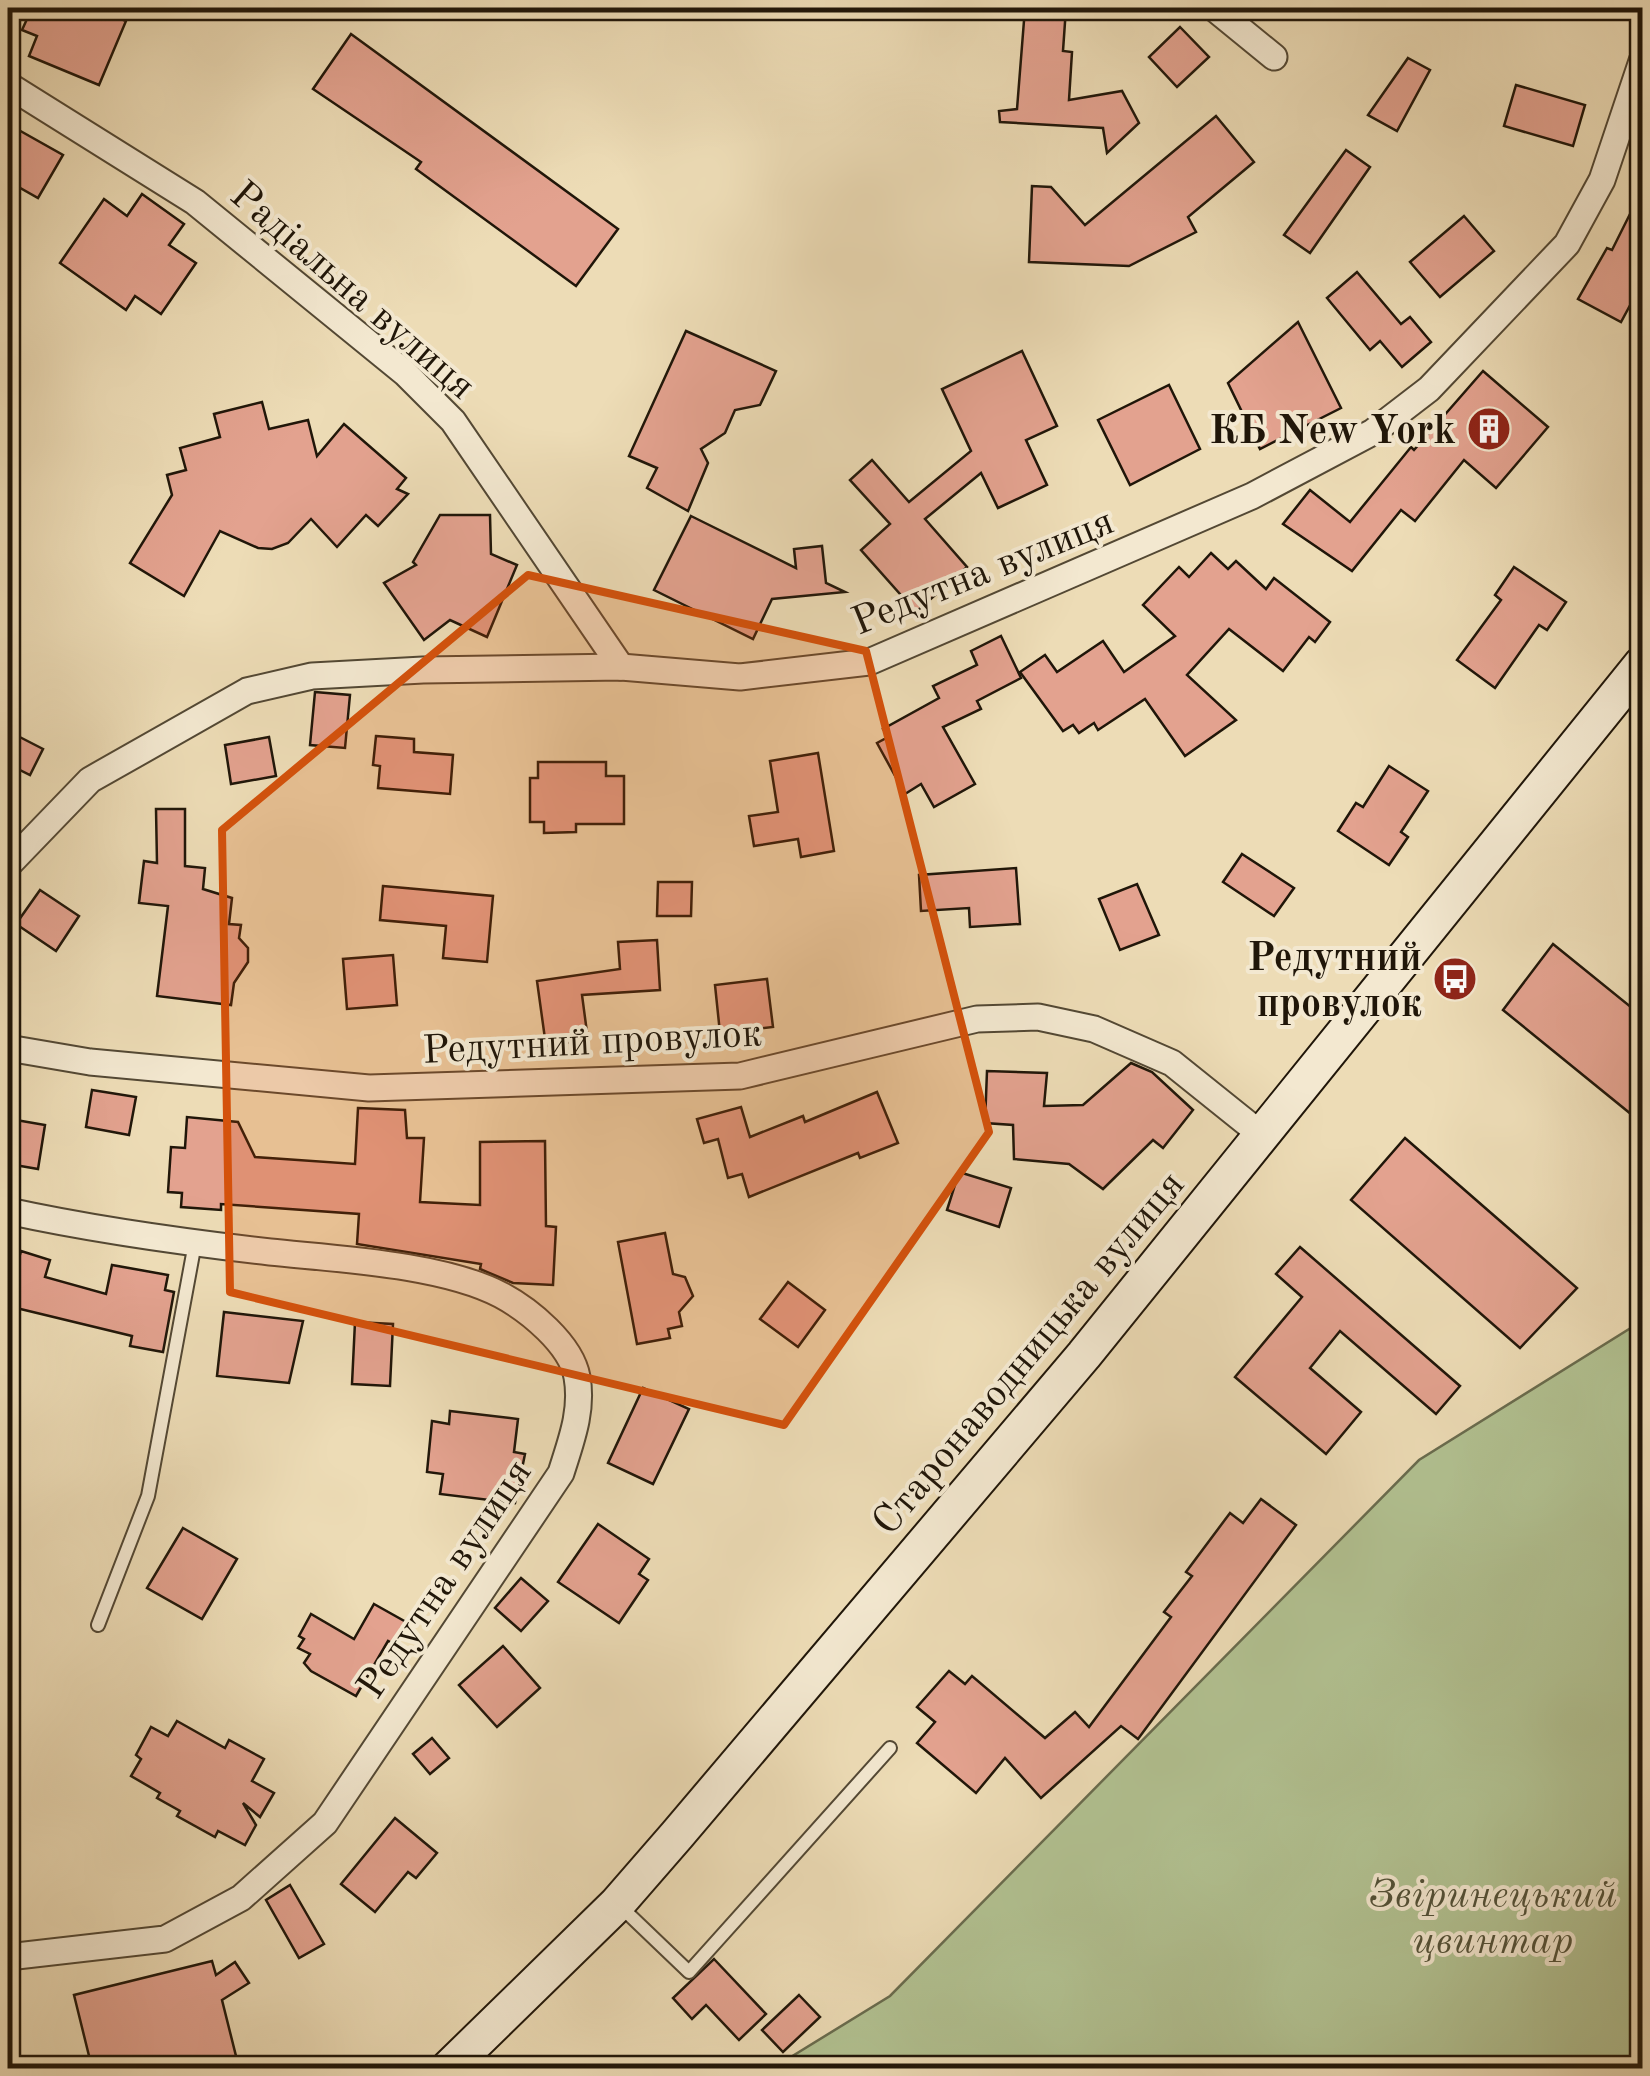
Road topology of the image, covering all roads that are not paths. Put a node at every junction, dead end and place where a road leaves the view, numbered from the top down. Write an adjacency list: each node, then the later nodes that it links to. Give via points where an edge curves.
1 (1214, 8): 2 (street)
2 (1274, 57)
3 (1642, 61): 6 (street, Редутна вулиця, via 1602,180 1567,244 1452,366 1374,432 1252,496 869,662 740,677)
4 (8, 84): 6 (street, Радіальна вулиця, via 195,202 405,373 454,421)
5 (1642, 664): 9 (main road, Старонаводницька вулиця)
6 (621, 667): 7 (street, Редутна вулиця, via 312,676 247,690 90,780)
7 (8, 865)
8 (8, 1048): 9 (street, Редутний провулок, via 124,1066 389,1087 740,1076 977,1019 1038,1017 1094,1029 1172,1063)
9 (1263, 1136): 14 (main road, Старонаводницька вулиця)
10 (8, 1211): 11 (street, Редутна вулиця)
11 (195, 1244): 12 (lane, via 148,1496); 15 (street, Редутна вулиця, via 379,1264 502,1296 559,1343 577,1374 578,1419 561,1473 325,1823 240,1898 165,1939)
12 (98, 1625)
13 (890, 1748): 14 (lane, via 688,1972)
14 (617, 1904): 16 (main road, Старонаводницька вулиця)
15 (8, 1957)
16 (449, 2068)

